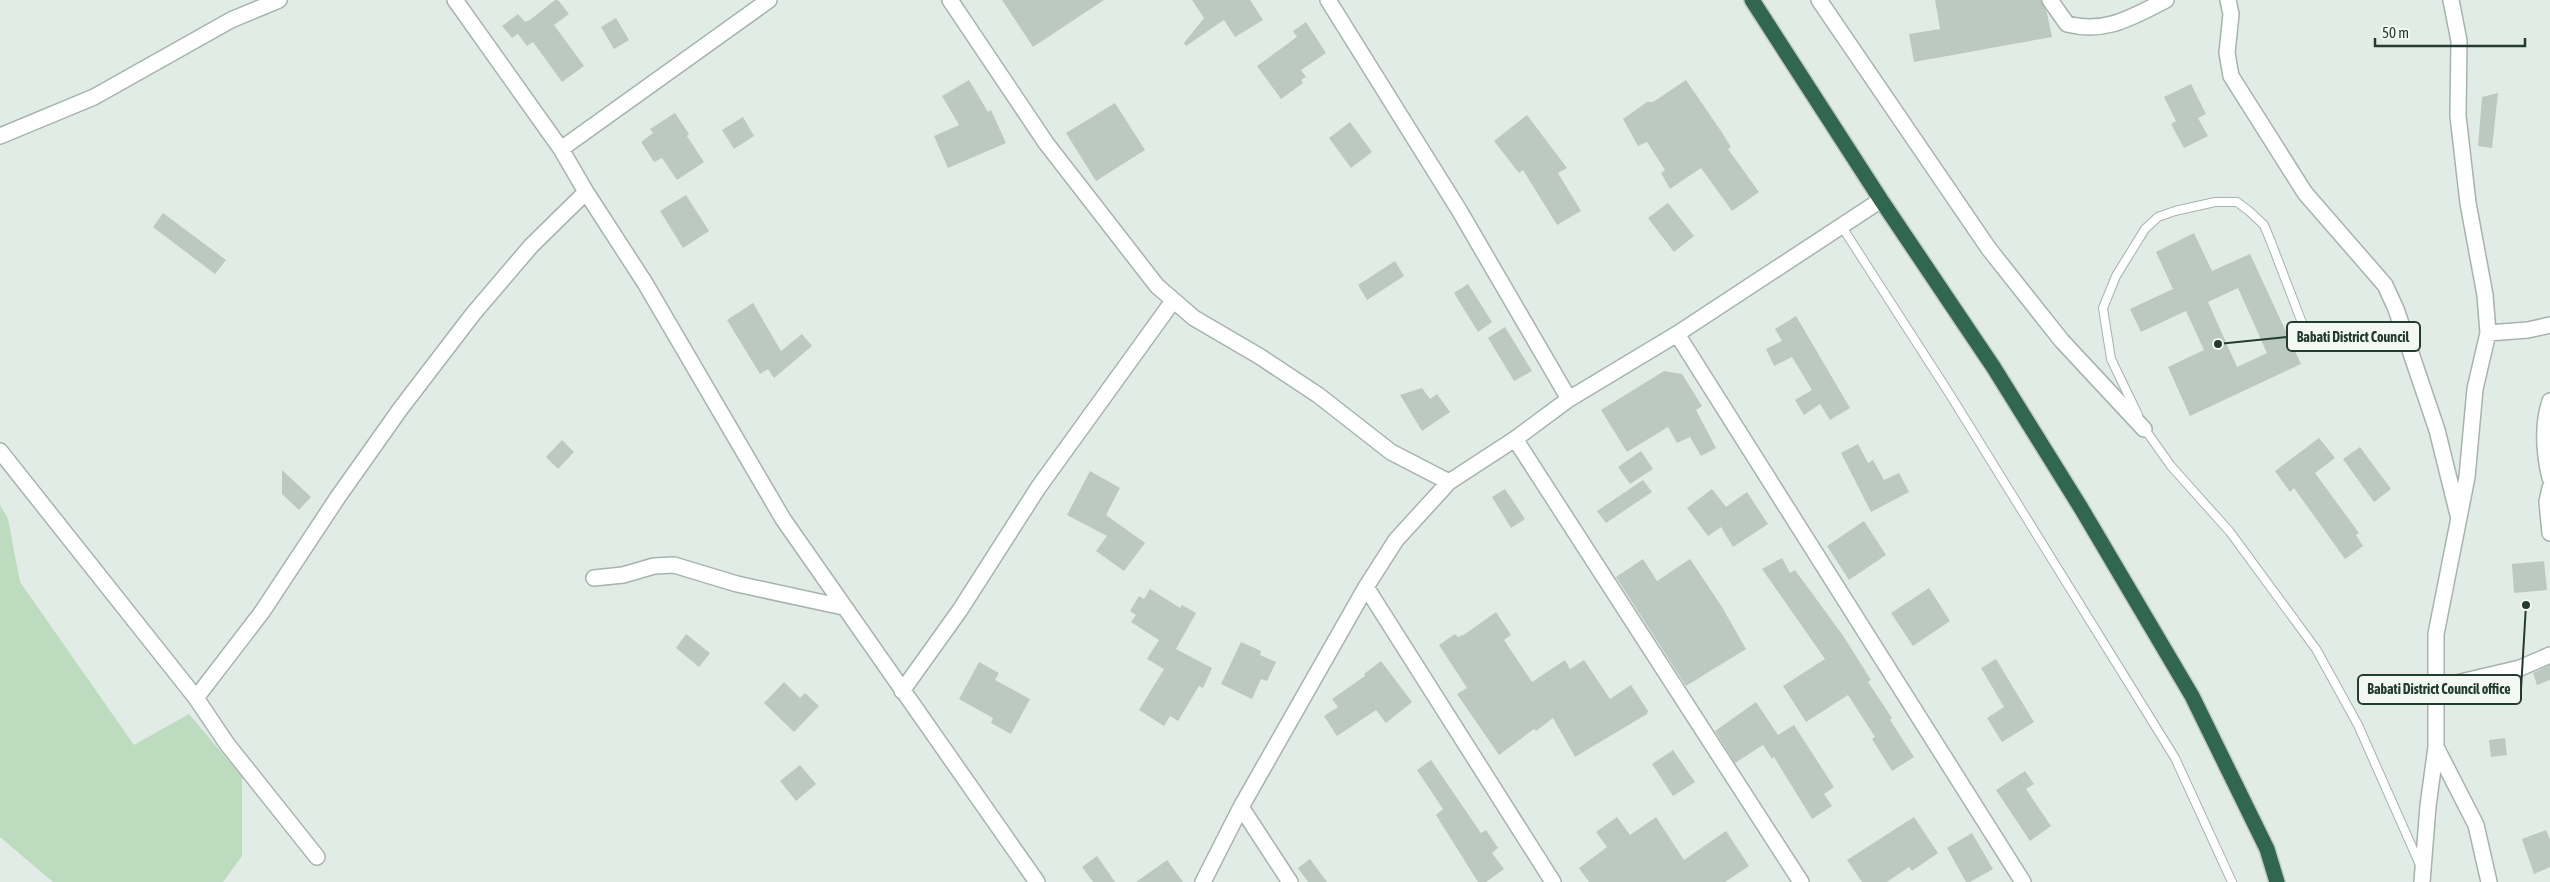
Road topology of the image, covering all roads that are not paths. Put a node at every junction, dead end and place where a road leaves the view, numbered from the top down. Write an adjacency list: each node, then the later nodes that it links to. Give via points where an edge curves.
1 (279, 0): 12 (street, via 231,20 94,97)
2 (455, 0): 13 (street)
3 (769, 0): 13 (street)
4 (950, 0): 17 (street, via 1046,143 1157,286)
5 (1328, 0): 22 (street, via 1459,210)
6 (1752, 0): 15 (highway)
7 (1818, 0): 24 (street, via 1989,249 2062,341)
8 (2050, 0): 9 (street, via 2067,24 2085,29 2122,22)
9 (2166, 0)
10 (2228, 0): 30 (street, via 2231,14 2227,54 2231,76 2305,193 2385,284 2437,430)
11 (2451, 0): 20 (street, via 2459,41 2458,116 2464,174)
12 (0, 136)
13 (561, 149): 14 (street)
14 (586, 192): 34 (street, via 645,282 783,519); 38 (street, via 531,246 473,314 401,408 262,612)
15 (1881, 200): 16 (street); 50 (highway, via 1994,368 2192,696 2267,849)
16 (1842, 227): 21 (street); 49 (lane, via 1949,393 2174,758)
17 (1173, 301): 28 (street, via 1194,318 1318,394 1390,452); 37 (street, via 1038,488 960,610)
18 (2550, 325): 20 (street)
19 (2304, 328): 24 (lane, via 2264,225 2249,211 2236,202 2215,202 2158,217 2145,228 2116,276 2102,308 2111,359)
20 (2488, 333): 30 (street, via 2475,389 2471,447)
21 (1677, 334): 22 (street); 43 (street)
22 (1569, 399): 25 (street)
23 (2550, 401): 27 (street, via 2545,442)
24 (2144, 429): 42 (lane, via 2171,466 2230,532 2316,649 2358,725)
25 (1515, 439): 28 (street); 48 (street)
26 (0, 451): 38 (street)
27 (2550, 478)
28 (1449, 482): 33 (street, via 1396,540)
29 (2550, 488): 31 (street, via 2547,502)
30 (2459, 521): 36 (street, via 2436,634)
31 (2550, 532)
32 (594, 578): 34 (street, via 623,576 654,566 674,565 737,584)
33 (1366, 587): 40 (street); 47 (street)
34 (843, 607): 37 (street)
35 (2550, 655): 36 (street, via 2520,668)
36 (2435, 688): 39 (street)
37 (902, 691): 44 (street)
38 (196, 698): 41 (street, via 227,744)
39 (2436, 747): 42 (street); 51 (street, via 2476,825)
40 (1241, 807): 45 (street); 46 (street)
41 (318, 857)
42 (2422, 876)
43 (2015, 879)
44 (1037, 882)
45 (1203, 882)
46 (1290, 882)
47 (1553, 882)
48 (1801, 882)
49 (2232, 882)
50 (2277, 882)
51 (2489, 882)

